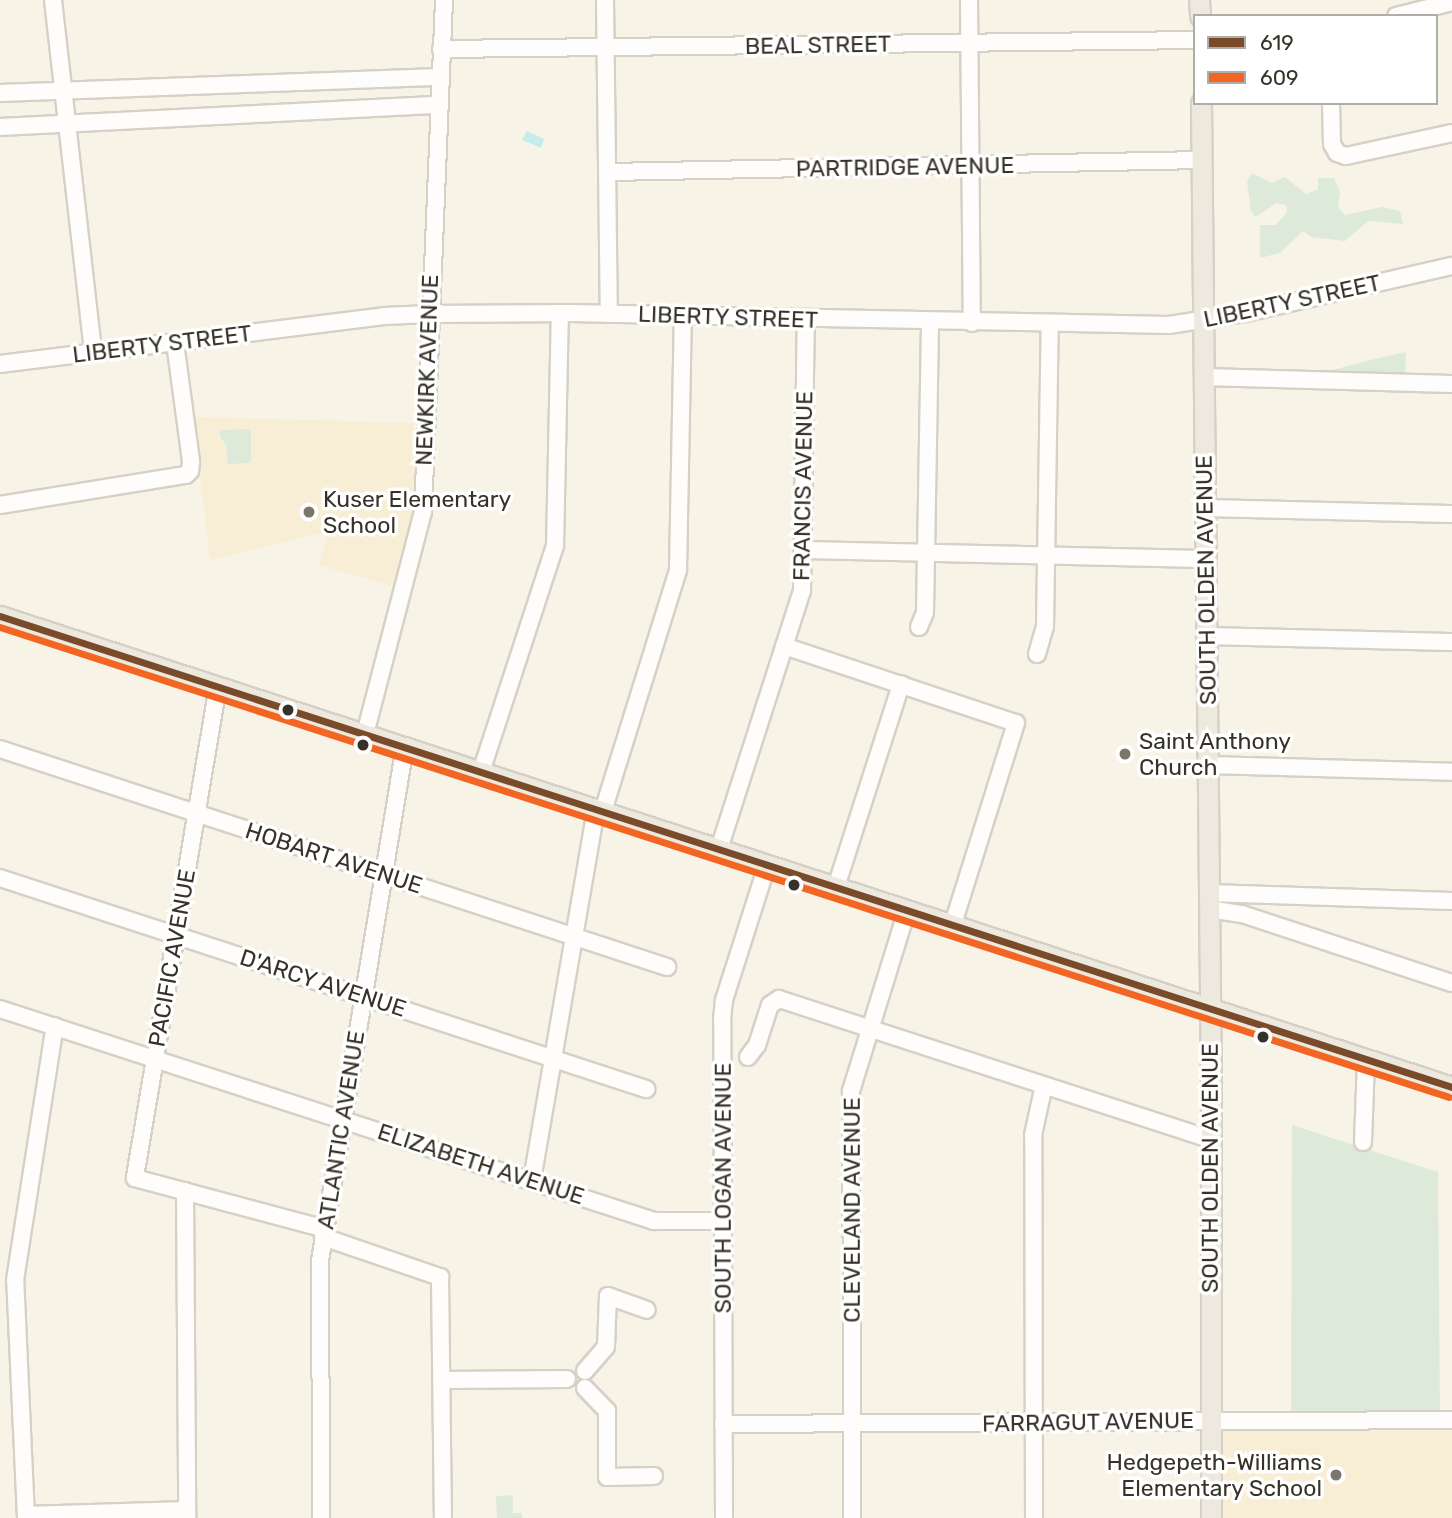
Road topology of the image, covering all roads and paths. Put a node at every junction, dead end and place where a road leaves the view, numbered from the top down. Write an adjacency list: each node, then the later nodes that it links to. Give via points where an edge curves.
1 (53, 0): 12 (street)
2 (444, 0): 10 (street, NEWKIRK AVENUE)
3 (605, 0): 9 (street)
4 (969, 0): 8 (street)
5 (1452, 2): 6 (street)
6 (1404, 14)
7 (1193, 40): 8 (street, BEAL STREET)
8 (970, 42): 9 (street, BEAL STREET); 21 (street)
9 (605, 48): 10 (street, BEAL STREET); 22 (street)
10 (442, 49): 11 (street, NEWKIRK AVENUE)
11 (440, 77): 12 (street); 14 (street, NEWKIRK AVENUE)
12 (64, 91): 13 (street); 17 (street)
13 (0, 93)
14 (438, 105): 17 (street); 25 (street, NEWKIRK AVENUE)
15 (1201, 105): 20 (main road, SOUTH OLDEN AVENUE)
16 (1331, 105): 19 (street, via 1332,144 1346,156)
17 (69, 125): 18 (street); 34 (street)
18 (0, 127)
19 (1452, 133)
20 (1202, 160): 21 (street, PARTRIDGE AVENUE); 29 (main road, SOUTH OLDEN AVENUE)
21 (971, 167): 22 (street, PARTRIDGE AVENUE); 31 (street)
22 (609, 172): 26 (street)
23 (1452, 266): 29 (street, LIBERTY STREET)
24 (560, 313): 25 (street, LIBERTY STREET); 26 (street, LIBERTY STREET); 57 (street, via 555,546)
25 (430, 314): 33 (street, LIBERTY STREET); 53 (street, NEWKIRK AVENUE, via 423,512)
26 (610, 314): 27 (street, LIBERTY STREET)
27 (682, 316): 28 (street, LIBERTY STREET); 59 (street, via 678,570)
28 (806, 320): 30 (street, LIBERTY STREET); 41 (street, FRANCIS AVENUE)
29 (1204, 320): 32 (street, LIBERTY STREET, via 1169,325); 36 (main road, SOUTH OLDEN AVENUE)
30 (930, 322): 31 (street, LIBERTY STREET); 42 (street)
31 (972, 323): 32 (street, LIBERTY STREET)
32 (1051, 323): 43 (street)
33 (175, 343): 34 (street, LIBERTY STREET); 38 (street, via 190,471 180,478)
34 (93, 353): 35 (street, LIBERTY STREET)
35 (0, 364)
36 (1205, 377): 37 (street); 39 (main road, SOUTH OLDEN AVENUE)
37 (1452, 384)
38 (0, 505)
39 (1205, 508): 40 (street); 44 (main road, SOUTH OLDEN AVENUE)
40 (1452, 514)
41 (802, 550): 42 (street); 49 (street, FRANCIS AVENUE, via 802,591)
42 (925, 553): 43 (street); 46 (street, via 925,612)
43 (1046, 556): 44 (street); 50 (street, via 1045,626)
44 (1205, 559): 47 (main road, SOUTH OLDEN AVENUE)
45 (0, 615): 52 (main road)
46 (919, 627)
47 (1206, 636): 48 (street); 56 (main road, SOUTH OLDEN AVENUE)
48 (1452, 642)
49 (784, 646): 51 (street); 61 (street, FRANCIS AVENUE)
50 (1037, 653)
51 (901, 684): 65 (street); 71 (street, via 1016,723)
52 (218, 686): 53 (main road); 60 (street, PACIFIC AVENUE)
53 (365, 734): 54 (main road)
54 (405, 746): 57 (main road); 63 (street, ATLANTIC AVENUE)
55 (0, 749): 60 (street, HOBART AVENUE)
56 (1208, 765): 58 (street); 67 (main road, SOUTH OLDEN AVENUE)
57 (481, 772): 59 (main road)
58 (1452, 772)
59 (600, 810): 61 (main road); 73 (street)
60 (197, 813): 63 (street, HOBART AVENUE); 72 (street, PACIFIC AVENUE)
61 (719, 849): 62 (main road)
62 (767, 865): 65 (main road); 93 (street, SOUTH LOGAN AVENUE, via 724,1000)
63 (384, 874): 73 (street, HOBART AVENUE); 76 (street, ATLANTIC AVENUE)
64 (0, 878): 72 (street, D'ARCY AVENUE)
65 (836, 887): 69 (main road)
66 (1261, 895): 67 (street); 68 (street); 70 (street, via 1251,906)
67 (1209, 901): 70 (street); 77 (main road, SOUTH OLDEN AVENUE)
68 (1452, 901)
69 (907, 910): 71 (main road); 80 (street, CLEVELAND AVENUE)
70 (1251, 918): 75 (street)
71 (953, 924): 77 (main road)
72 (176, 935): 76 (street, D'ARCY AVENUE); 82 (street, PACIFIC AVENUE)
73 (574, 937): 74 (street, HOBART AVENUE); 83 (street)
74 (667, 967)
75 (1452, 983)
76 (363, 996): 83 (street, D'ARCY AVENUE); 88 (street, ATLANTIC AVENUE)
77 (1209, 1008): 84 (main road); 89 (main road, SOUTH OLDEN AVENUE)
78 (0, 1009): 79 (street, ELIZABETH AVENUE)
79 (55, 1026): 82 (street, ELIZABETH AVENUE); 107 (street, via 15,1280)
80 (869, 1030): 81 (street, SOUTH LOGAN AVENUE, via 779,999 770,1005 757,1045); 85 (street); 102 (street, CLEVELAND AVENUE, via 851,1091)
81 (748, 1057)
82 (155, 1058): 88 (street, ELIZABETH AVENUE); 92 (street, PACIFIC AVENUE, via 135,1178)
83 (554, 1059): 87 (street, D'ARCY AVENUE); 91 (street)
84 (1366, 1059): 86 (main road); 90 (street)
85 (1044, 1085): 89 (street); 103 (street, via 1033,1135)
86 (1452, 1087)
87 (646, 1089)
88 (343, 1119): 91 (street, ELIZABETH AVENUE); 94 (street, ATLANTIC AVENUE)
89 (1211, 1139): 100 (main road, SOUTH OLDEN AVENUE)
90 (1363, 1142)
91 (531, 1180): 93 (street, ELIZABETH AVENUE, via 654,1221)
92 (185, 1191): 94 (street); 106 (street)
93 (724, 1221): 104 (street, SOUTH LOGAN AVENUE)
94 (324, 1233): 98 (street, via 440,1276); 108 (street, ATLANTIC AVENUE, via 320,1261)
95 (648, 1310): 96 (street, via 608,1296 606,1347)
96 (585, 1371): 97 (street, via 574,1369); 99 (street, via 589,1378)
97 (567, 1379): 98 (street); 99 (street, via 573,1390)
98 (442, 1380): 109 (street)
99 (585, 1388): 105 (street, via 607,1411 607,1477)
100 (1211, 1420): 101 (street, FARRAGUT AVENUE); 103 (street, FARRAGUT AVENUE); 113 (main road, SOUTH OLDEN AVENUE)
101 (1452, 1420)
102 (852, 1422): 103 (street, FARRAGUT AVENUE); 104 (street, FARRAGUT AVENUE); 111 (street, CLEVELAND AVENUE)
103 (1034, 1422): 112 (street)
104 (723, 1424): 110 (street, SOUTH LOGAN AVENUE)
105 (654, 1476)
106 (187, 1514): 107 (street)
107 (26, 1516)
108 (321, 1518)
109 (443, 1518)
110 (724, 1518)
111 (852, 1518)
112 (1034, 1518)
113 (1211, 1518)

